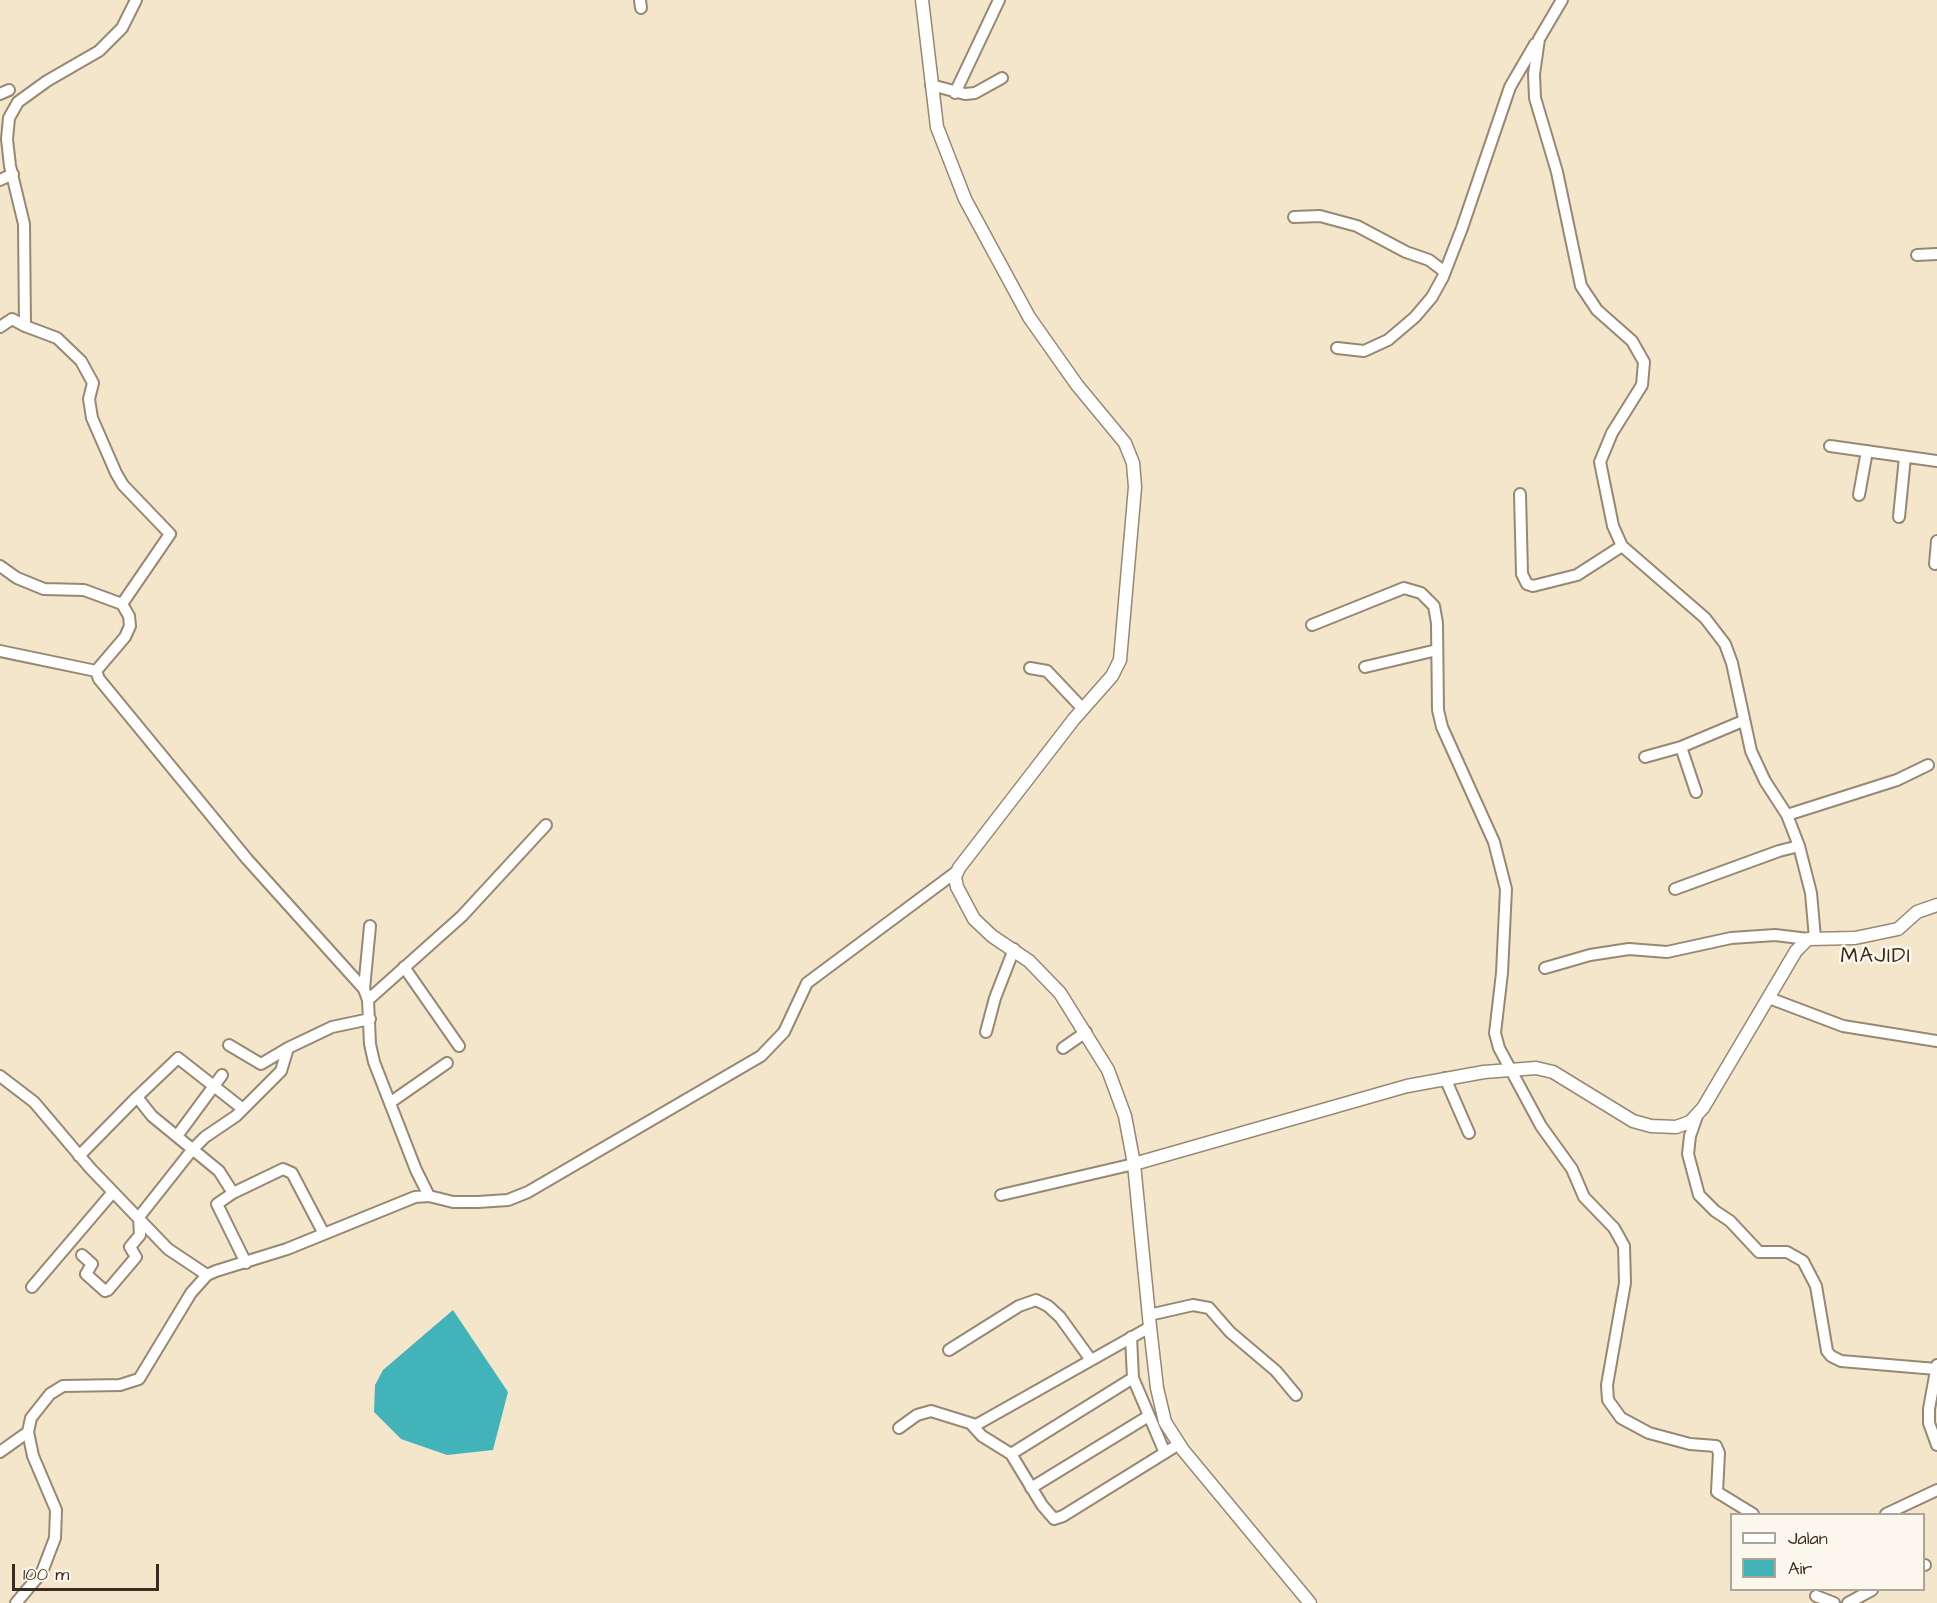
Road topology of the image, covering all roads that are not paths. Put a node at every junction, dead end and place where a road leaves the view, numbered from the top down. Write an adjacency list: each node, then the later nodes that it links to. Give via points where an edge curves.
1 (136, 0): 9 (street, via 122,28 99,51 18,102)
2 (922, 0): 7 (street)
3 (999, 0): 8 (street)
4 (1562, 0): 5 (street)
5 (1539, 39): 15 (street, via 1510,87); 27 (street, via 1534,91 1557,172 1581,286 1596,310 1632,340 1644,362 1642,385 1612,433 1600,462 1613,526)
6 (1002, 78): 8 (street, via 975,93)
7 (931, 85): 8 (street); 37 (street, via 937,128 947,157 1012,292 1070,376 1125,444 1133,462 1135,506 1122,652 1112,676)
8 (955, 93)
9 (4, 137): 10 (street)
10 (13, 174): 11 (street); 16 (street, via 24,224)
11 (0, 180)
12 (1294, 217): 15 (street, via 1320,216 1357,226 1429,260)
13 (1937, 254): 14 (street)
14 (1917, 255)
15 (1445, 272): 18 (street, via 1425,306 1393,336 1364,351)
16 (25, 326): 17 (street, via 12,319); 30 (street, via 57,338 81,361 93,383 89,399 92,418 116,473 170,534)
17 (0, 327)
18 (1337, 348)
19 (1830, 446): 20 (street)
20 (1867, 451): 21 (street); 24 (street)
21 (1905, 457): 22 (street); 25 (street)
22 (1937, 461)
23 (1520, 494): 27 (street, via 1522,573 1527,584 1533,586 1577,575)
24 (1859, 495)
25 (1899, 517)
26 (1937, 541): 28 (street)
27 (1622, 546): 38 (street, via 1716,630 1732,663)
28 (1935, 564)
29 (0, 566): 30 (street, via 44,589 84,590)
30 (122, 604): 36 (street, via 130,626)
31 (1312, 625): 32 (street, via 1395,590 1411,588 1421,592 1434,606)
32 (1437, 650): 35 (street); 65 (street, via 1437,701 1442,727 1494,842 1506,889 1495,1033)
33 (0, 651): 36 (street)
34 (1030, 668): 37 (street, via 1047,671)
35 (1365, 668)
36 (96, 671): 54 (street, via 247,859)
37 (1083, 709): 46 (street)
38 (1743, 721): 39 (street); 43 (street, via 1756,763)
39 (1681, 747): 40 (street); 42 (street)
40 (1645, 757)
41 (1928, 765): 43 (street, via 1898,780)
42 (1696, 792)
43 (1787, 815): 45 (street)
44 (546, 825): 52 (street, via 462,916)
45 (1800, 846): 47 (street, via 1779,850); 50 (street, via 1811,893)
46 (957, 872): 51 (street, via 957,887 974,919); 82 (street, via 807,983 784,1032 761,1056 507,1200 453,1202)
47 (1675, 889)
48 (1937, 905): 50 (street, via 1917,912 1898,929 1856,938)
49 (370, 926): 54 (street)
50 (1811, 938): 53 (street, via 1731,938 1667,952 1629,949); 55 (street, via 1796,951)
51 (1014, 950): 57 (street); 58 (street, via 1060,993)
52 (404, 967): 54 (street); 61 (street)
53 (1545, 968)
54 (366, 995): 56 (street)
55 (1769, 998): 59 (street, via 1843,1026); 73 (street)
56 (370, 1019): 62 (street, via 332,1027); 71 (street, via 370,1044)
57 (986, 1032)
58 (1086, 1032): 63 (street); 78 (street, via 1118,1095)
59 (1937, 1041)
60 (229, 1045): 62 (street, via 261,1064)
61 (459, 1046)
62 (288, 1048): 72 (street, via 281,1071)
63 (1063, 1048)
64 (447, 1063): 71 (street)
65 (1510, 1070): 68 (street); 73 (street, via 1536,1068 1553,1072 1613,1111 1651,1126 1676,1127); 107 (street, via 1541,1126 1572,1169 1584,1197 1614,1228 1624,1246 1625,1283 1606,1395 1610,1406 1628,1423 1649,1433 1716,1446 1717,1492)
66 (222, 1075): 69 (street)
67 (0, 1076): 77 (street, via 34,1102)
68 (1444, 1078): 74 (street); 78 (street)
69 (213, 1086): 70 (street, via 178,1058); 72 (street); 75 (street)
70 (137, 1097): 75 (street, via 152,1116); 77 (street)
71 (391, 1102): 82 (street)
72 (243, 1109): 76 (street)
73 (1697, 1116): 93 (street, via 1688,1154 1699,1195 1759,1252 1787,1252 1803,1261 1816,1286 1831,1356 1841,1361)
74 (1469, 1133)
75 (177, 1136): 76 (street)
76 (192, 1150): 80 (street, via 219,1171); 83 (street)
77 (80, 1156): 79 (street)
78 (1134, 1164): 81 (street); 89 (street)
79 (113, 1192): 83 (street); 88 (street)
80 (233, 1193): 84 (street, via 288,1169); 86 (street, via 217,1204)
81 (1001, 1195)
82 (429, 1196): 84 (street, via 406,1200)
83 (139, 1217): 85 (street, via 140,1235 130,1247 136,1257 108,1290 86,1274 92,1264); 87 (street, via 179,1259)
84 (324, 1234): 86 (street)
85 (82, 1255)
86 (246, 1263): 87 (street)
87 (207, 1275): 99 (street, via 191,1293 139,1379 120,1385 63,1386 38,1406)
88 (32, 1287)
89 (1149, 1321): 90 (street); 95 (street, via 1193,1305 1209,1308); 100 (street, via 1160,1407)
90 (1131, 1337): 92 (street); 94 (street)
91 (949, 1350): 92 (street, via 1019,1306 1036,1300 1060,1317)
92 (1091, 1360): 97 (street, via 984,1422)
93 (1936, 1367): 101 (street, via 1929,1423)
94 (1133, 1378): 96 (street); 104 (street)
95 (1296, 1395)
96 (1147, 1417): 103 (street); 105 (street)
97 (972, 1425): 98 (street, via 931,1411 917,1415); 104 (street, via 982,1437)
98 (899, 1428)
99 (27, 1432): 102 (street); 111 (street, via 56,1510 55,1538 42,1572)
100 (1179, 1444): 103 (street); 112 (street)
101 (1937, 1445)
102 (0, 1452)
103 (1165, 1453): 105 (street, via 1058,1518 1050,1515)
104 (1011, 1455): 105 (street)
105 (1031, 1488)
106 (1937, 1490): 108 (street)
107 (1750, 1513)
108 (1890, 1513)
109 (1870, 1591): 114 (street)
110 (1815, 1596): 113 (street)
111 (16, 1603)
112 (1310, 1603)
113 (1833, 1603)
114 (1848, 1603)

